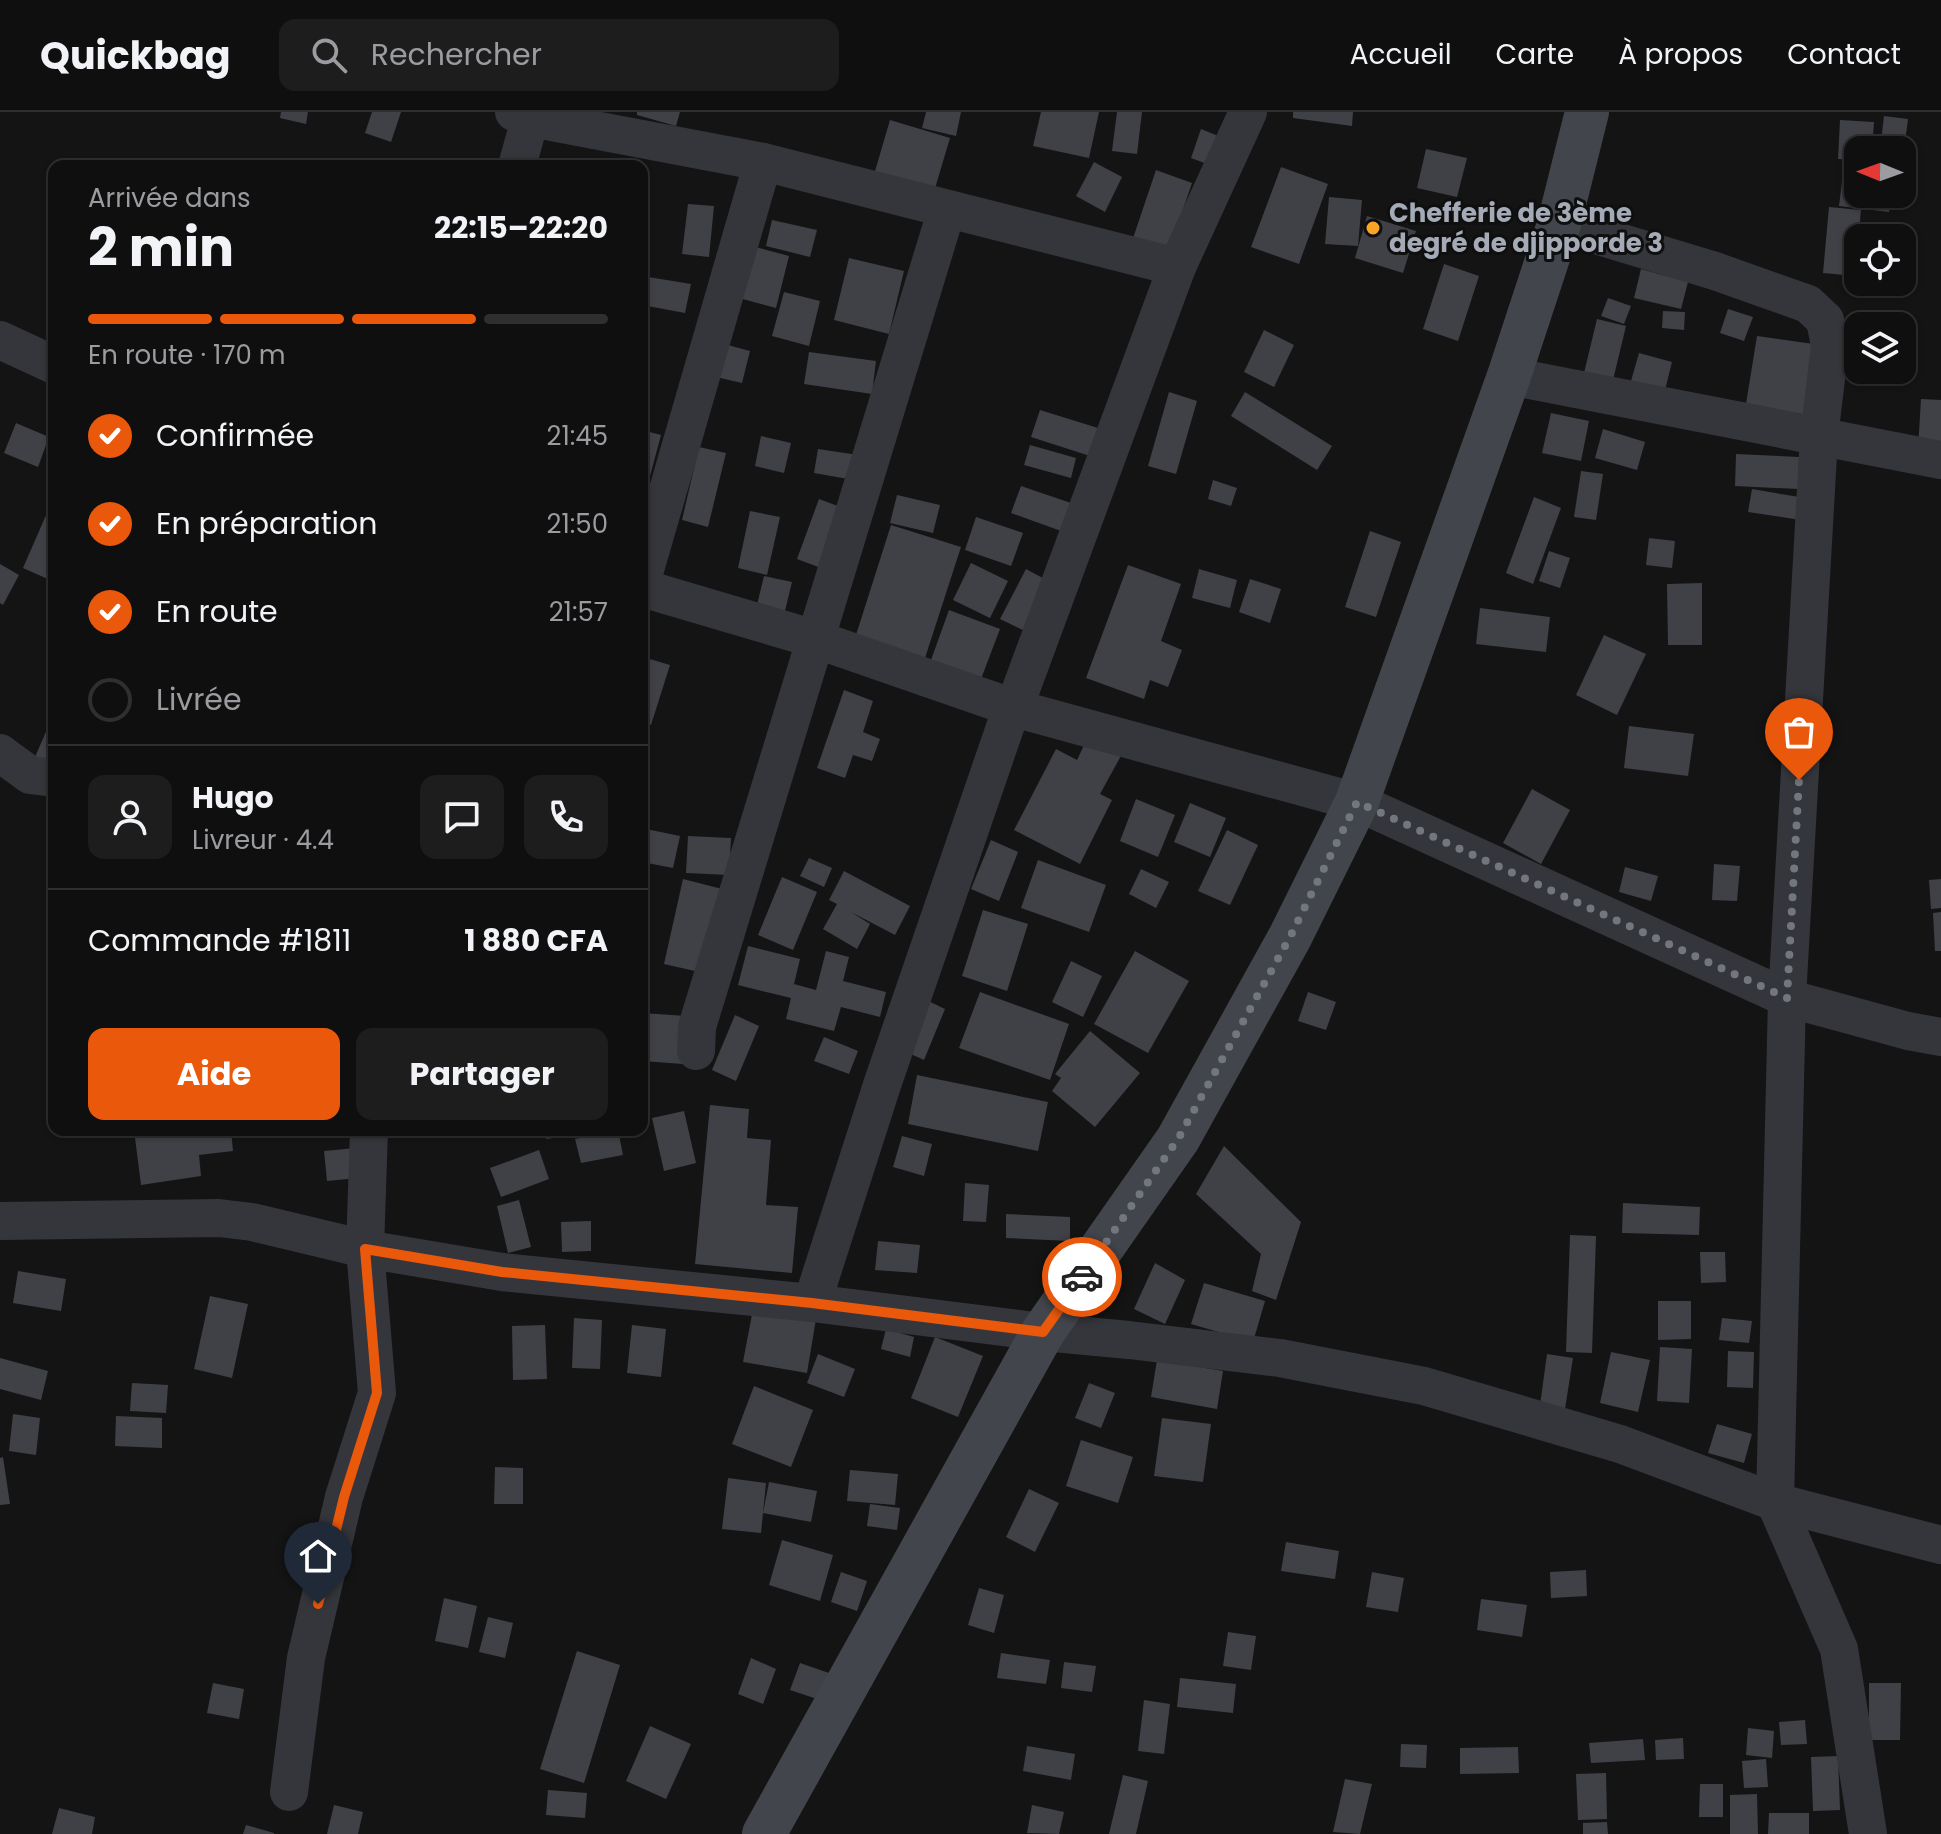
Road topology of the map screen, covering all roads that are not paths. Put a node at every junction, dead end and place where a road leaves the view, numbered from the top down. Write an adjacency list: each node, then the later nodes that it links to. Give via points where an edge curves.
1 (1248, 112): 8 (street)
2 (1587, 112): 7 (street)
3 (526, 114): 4 (street); 5 (street)
4 (518, 160)
5 (763, 162): 6 (street); 14 (street)
6 (947, 209): 8 (street); 16 (street)
7 (1559, 224): 11 (street); 12 (street, via 1808,304 1825,320 1830,346)
8 (1177, 267): 17 (street)
9 (0, 340): 10 (street)
10 (48, 362)
11 (1509, 376): 12 (street); 20 (street)
12 (1819, 437): 13 (street); 21 (street)
13 (1941, 460)
14 (648, 559)
15 (648, 590): 16 (street)
16 (815, 639): 17 (street); 23 (street, via 697,1027)
17 (1013, 707): 20 (street); 27 (street)
18 (0, 753): 19 (street, via 30,775)
19 (48, 777)
20 (1357, 802): 21 (street); 28 (street, via 1290,937 1178,1139)
21 (1787, 998): 22 (street); 29 (street)
22 (1941, 1037)
23 (696, 1051)
24 (369, 1136): 26 (street)
25 (0, 1221): 26 (street, via 219,1218)
26 (365, 1249): 27 (street, via 502,1272); 31 (street, via 377,1393 344,1497 306,1658)
27 (812, 1303): 28 (street)
28 (1043, 1332): 29 (street, via 1280,1358 1424,1386 1620,1444); 32 (street)
29 (1775, 1502): 30 (street); 33 (street, via 1839,1649)
30 (1941, 1545)
31 (289, 1792)
32 (764, 1834)
33 (1868, 1834)

